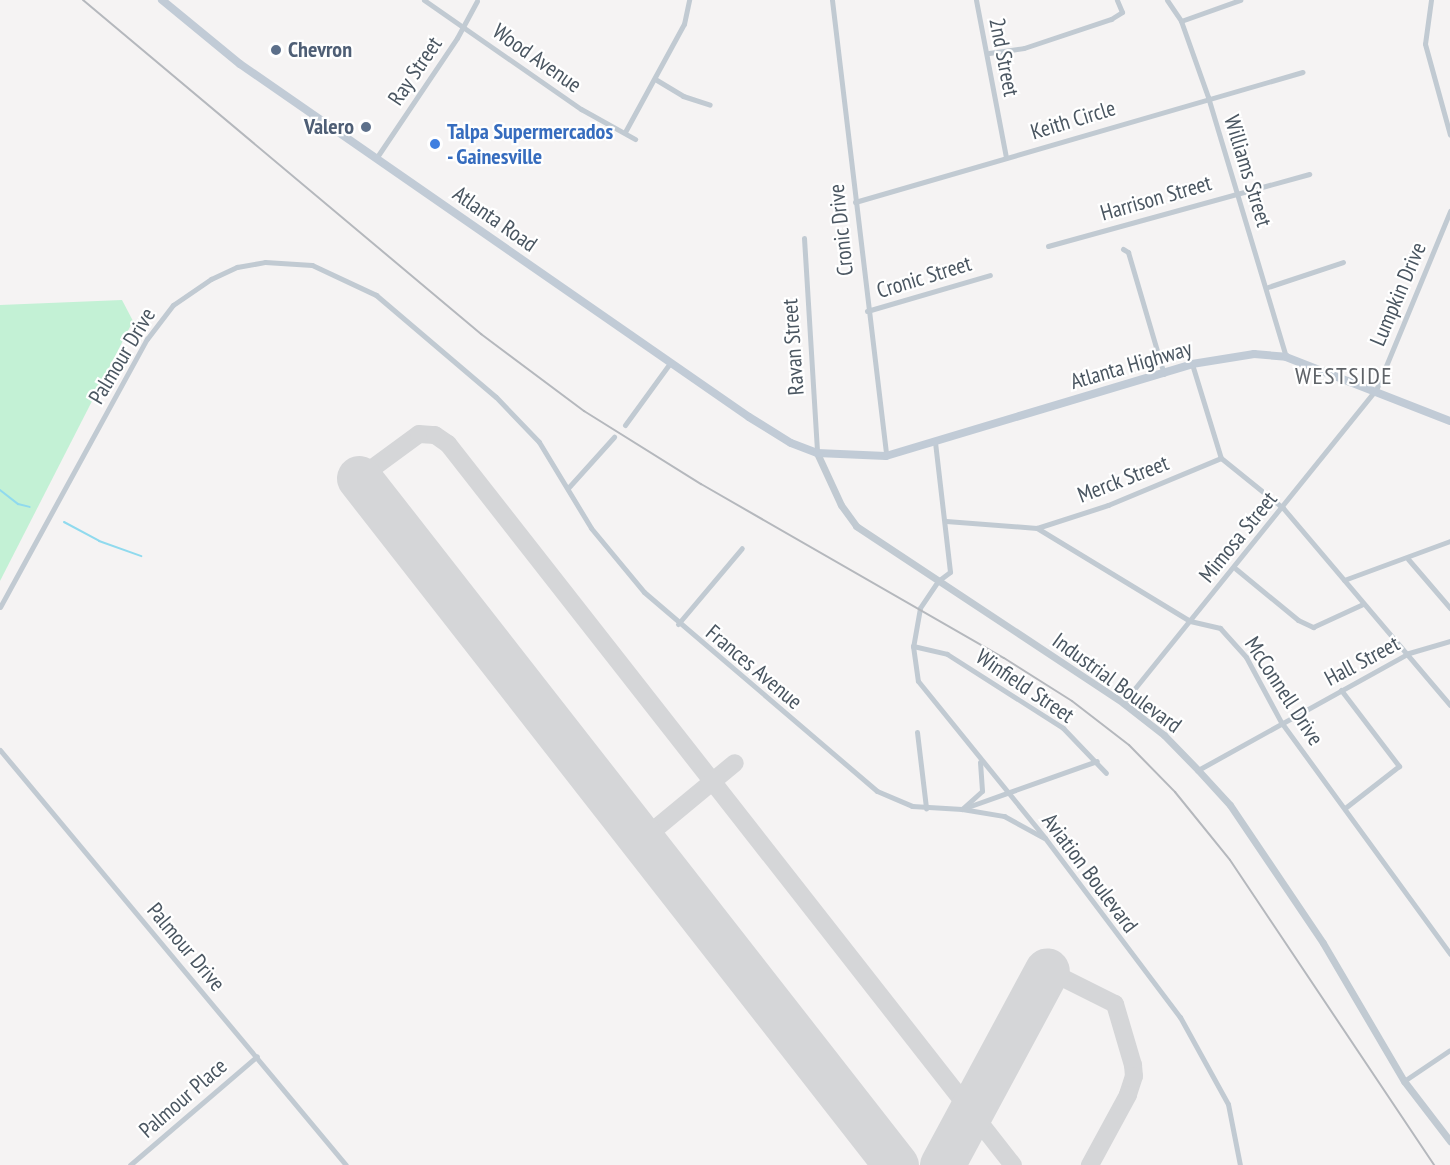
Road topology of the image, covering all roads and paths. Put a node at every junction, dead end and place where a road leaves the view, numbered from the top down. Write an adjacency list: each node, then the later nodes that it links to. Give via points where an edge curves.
1 (162, 0): 21 (main road, Atlanta Road, via 208,41)
2 (424, 0): 12 (street, Wood Avenue)
3 (689, 0): 15 (street, via 684,24)
4 (832, 0): 25 (street, Cronic Drive)
5 (976, 0): 13 (street, 2nd Street)
6 (1117, 0): 13 (street, via 1122,12 1111,19 1024,48)
7 (1167, 0): 11 (street, Williams Street)
8 (1240, 0): 11 (street)
9 (1431, 0): 19 (street, via 1425,44)
10 (477, 1): 12 (street, Ray Street)
11 (1180, 21): 16 (street, Williams Street)
12 (463, 27): 18 (street, Wood Avenue, via 581,109); 21 (street, Ray Street)
13 (989, 53): 22 (street, 2nd Street)
14 (1302, 72): 16 (street, Keith Circle)
15 (655, 80): 17 (street); 18 (street)
16 (1208, 97): 22 (street, Keith Circle); 24 (street, Williams Street)
17 (710, 105)
18 (625, 132): 20 (street, Wood Avenue)
19 (1450, 135)
20 (635, 139)
21 (377, 157): 35 (main road, Atlanta Road)
22 (1006, 157): 25 (street, Keith Circle)
23 (1309, 174): 24 (street, Harrison Street)
24 (1236, 192): 28 (street, Harrison Street); 32 (street, Williams Street)
25 (855, 202): 33 (street, Cronic Drive)
26 (1450, 211): 38 (street, Lumpkin Drive)
27 (804, 238): 43 (street, Ravan Street)
28 (1048, 246)
29 (1123, 249): 37 (street, via 1128,252)
30 (1343, 262): 32 (street)
31 (990, 275): 33 (street, Cronic Street)
32 (1268, 287): 34 (street, Williams Street)
33 (867, 311): 44 (street, Cronic Drive)
34 (1286, 357): 36 (main road, Atlanta Highway, via 1240,355); 38 (main road, Atlanta Highway)
35 (670, 363): 40 (street); 43 (main road, Atlanta Road, via 757,423)
36 (1192, 364): 37 (main road, Atlanta Highway); 45 (street)
37 (1164, 374): 42 (main road, Atlanta Highway)
38 (1376, 390): 39 (main road, Atlanta Highway); 47 (street, Mimosa Street)
39 (1450, 421)
40 (625, 425)
41 (614, 437): 46 (street)
42 (935, 442): 44 (main road, Atlanta Highway); 48 (street)
43 (817, 453): 44 (main road, Atlanta Highway); 55 (street, Industrial Boulevard, via 841,505 856,526)
44 (886, 456)
45 (1221, 458): 47 (street); 49 (street, Merck Street, via 1108,505)
46 (568, 488): 57 (street, Palmour Drive, via 520,419 376,295 312,265 265,262 237,267 188,292 160,321); 60 (street, Frances Avenue, via 618,565)
47 (1283, 508): 53 (street, Mimosa Street); 54 (street)
48 (946, 521): 49 (street, McConnell Drive); 55 (street, via 950,572)
49 (1037, 528): 59 (street, McConnell Drive)
50 (1450, 541): 52 (street)
51 (742, 548): 60 (street)
52 (1408, 559): 54 (street); 58 (street)
53 (1236, 568): 56 (street, via 1298,620 1313,627); 59 (street, Mimosa Street)
54 (1344, 580): 56 (street)
55 (938, 581): 62 (street, Aviation Boulevard, via 920,608); 65 (street, Industrial Boulevard)
56 (1363, 604): 63 (street)
57 (0, 607)
58 (1450, 608)
59 (1191, 621): 65 (street, Mimosa Street); 67 (street, McConnell Drive, via 1220,628 1246,657)
60 (678, 624): 75 (street, Frances Avenue, via 871,786 889,797)
61 (1450, 640): 63 (street, Hall Street)
62 (914, 646): 70 (street, Aviation Boulevard, via 918,681); 71 (street, Winfield Street, via 947,654 1063,728)
63 (1409, 653): 64 (street, Hall Street); 66 (street)
64 (1341, 690): 67 (street, Hall Street); 77 (street, via 1399,766)
65 (1123, 704): 72 (street, Industrial Boulevard, via 1164,735)
66 (1450, 705)
67 (1281, 722): 72 (street, Hall Street); 77 (street, McConnell Drive)
68 (917, 732): 75 (street)
69 (0, 750): 81 (street, Palmour Drive)
70 (979, 758): 74 (street, Aviation Boulevard); 76 (street, via 982,791)
71 (1097, 761): 73 (street, Winfield Street); 74 (street, Frances Avenue)
72 (1198, 770): 82 (street, Industrial Boulevard, via 1230,805 1323,944)
73 (1106, 773)
74 (1005, 791): 76 (street, Frances Avenue, via 982,804); 78 (street, Aviation Boulevard)
75 (926, 808): 76 (street, Frances Avenue)
76 (962, 808): 78 (street, Frances Avenue, via 1004,816 1031,834)
77 (1345, 808): 79 (street, McConnell Drive)
78 (1045, 838): 86 (street, Aviation Boulevard, via 1180,1017 1210,1066 1228,1104)
79 (1450, 954)
80 (1450, 1050): 82 (street)
81 (257, 1056): 84 (street, Palmour Place); 85 (street, Palmour Drive)
82 (1404, 1081): 83 (street, Industrial Boulevard)
83 (1450, 1141)
84 (130, 1165)
85 (346, 1165)
86 (1240, 1165)

